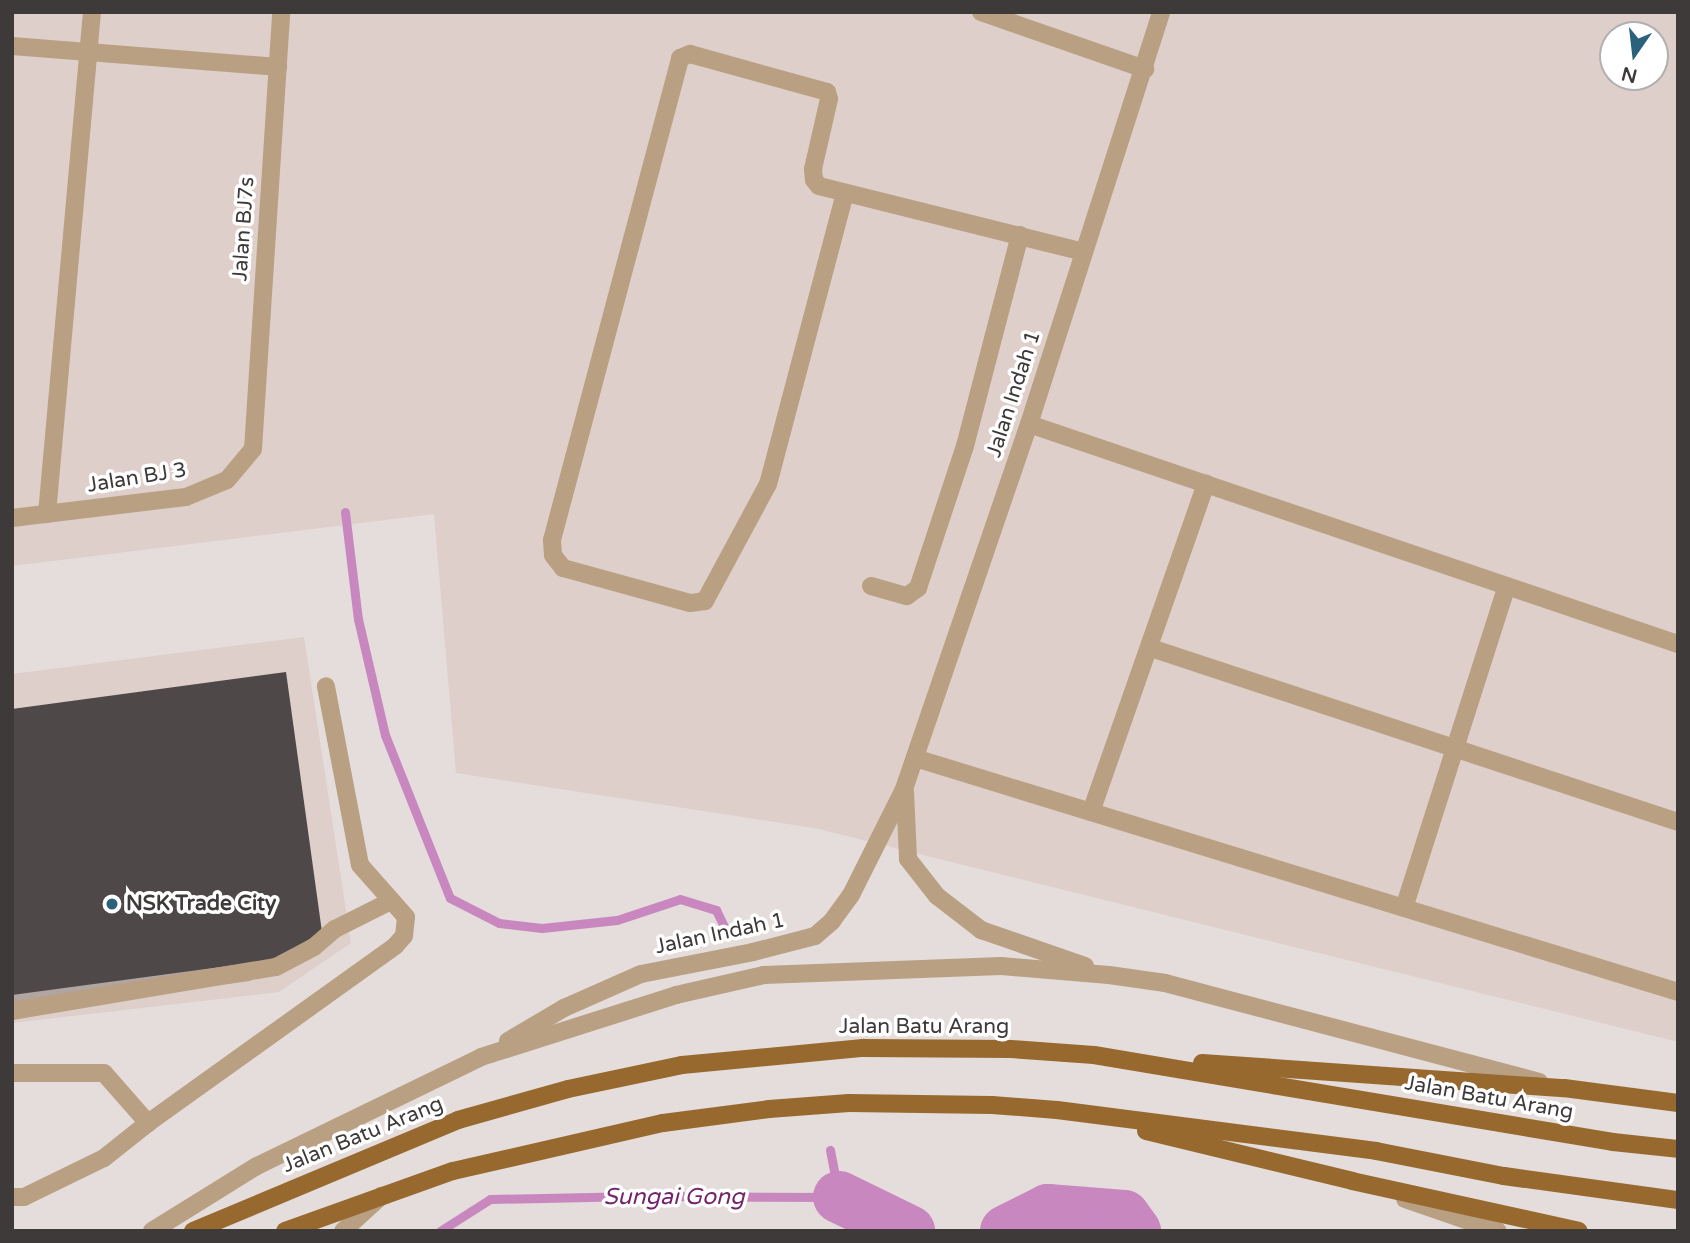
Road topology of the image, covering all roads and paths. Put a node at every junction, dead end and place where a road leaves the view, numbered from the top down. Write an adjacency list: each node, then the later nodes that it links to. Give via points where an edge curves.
1 (92, 12): 6 (street)
2 (281, 12): 7 (street, Jalan BJ7s)
3 (981, 12): 8 (street)
4 (1161, 12): 8 (street, Jalan Indah 1)
5 (12, 46): 6 (street)
6 (88, 52): 7 (street); 15 (street)
7 (278, 67): 13 (street, Jalan BJ7s)
8 (1144, 69): 11 (street, Jalan Indah 1)
9 (845, 192): 9 (street, via 819,186 814,180 827,92 691,54 680,58 552,540 553,555 564,568 690,603 705,601 768,484); 10 (street)
10 (1020, 235): 11 (street); 17 (street, via 965,446 918,588 907,596)
11 (1084, 252): 12 (street, Jalan Indah 1)
12 (1029, 424): 14 (street); 23 (street, Jalan Indah 1)
13 (253, 449): 15 (street, Jalan BJ 3, via 227,480 186,497)
14 (1206, 484): 18 (street); 20 (street)
15 (47, 514): 16 (street, Jalan BJ 3)
16 (12, 518)
17 (871, 586)
18 (1507, 586): 19 (street); 22 (street)
19 (1678, 644)
20 (1151, 648): 22 (street); 25 (street)
21 (326, 686): 27 (street, via 360,865)
22 (1455, 748): 26 (street); 28 (street)
23 (915, 758): 24 (street, Jalan Indah 1); 25 (street)
24 (904, 789): 29 (street, Jalan Indah 1, via 908,859 937,896 981,930); 33 (street, Jalan Indah 1, via 850,895 815,936 641,974 564,1008)
25 (1091, 812): 28 (street)
26 (1678, 822)
27 (391, 901): 31 (street, via 335,929 314,947 276,967); 38 (street, via 405,917 404,936 395,946)
28 (1404, 908): 30 (street)
29 (1109, 975): 33 (street, via 1001,967 764,975 676,995); 35 (street, via 1165,983)
30 (1678, 992)
31 (12, 1012)
32 (1094, 1055): 35 (main road); 39 (main road, Jalan Batu Arang); 45 (main road, Jalan Batu Arang, via 863,1048 682,1065 568,1089 458,1120)
33 (481, 1057): 44 (street, via 257,1166)
34 (12, 1073): 38 (street, via 104,1073)
35 (1564, 1088): 36 (main road)
36 (1678, 1103)
37 (1057, 1110): 40 (main road); 41 (main road, via 862,1103 769,1109 663,1123 453,1171); 43 (main road, via 1376,1151 1504,1177)
38 (148, 1123): 42 (street, via 104,1158 24,1197)
39 (1678, 1149)
40 (1352, 1181): 48 (street); 49 (main road)
41 (382, 1196): 46 (main road); 47 (street)
42 (12, 1197)
43 (1678, 1200)
44 (152, 1231)
45 (193, 1231)
46 (285, 1231)
47 (343, 1231)
48 (1498, 1231)
49 (1579, 1231)

